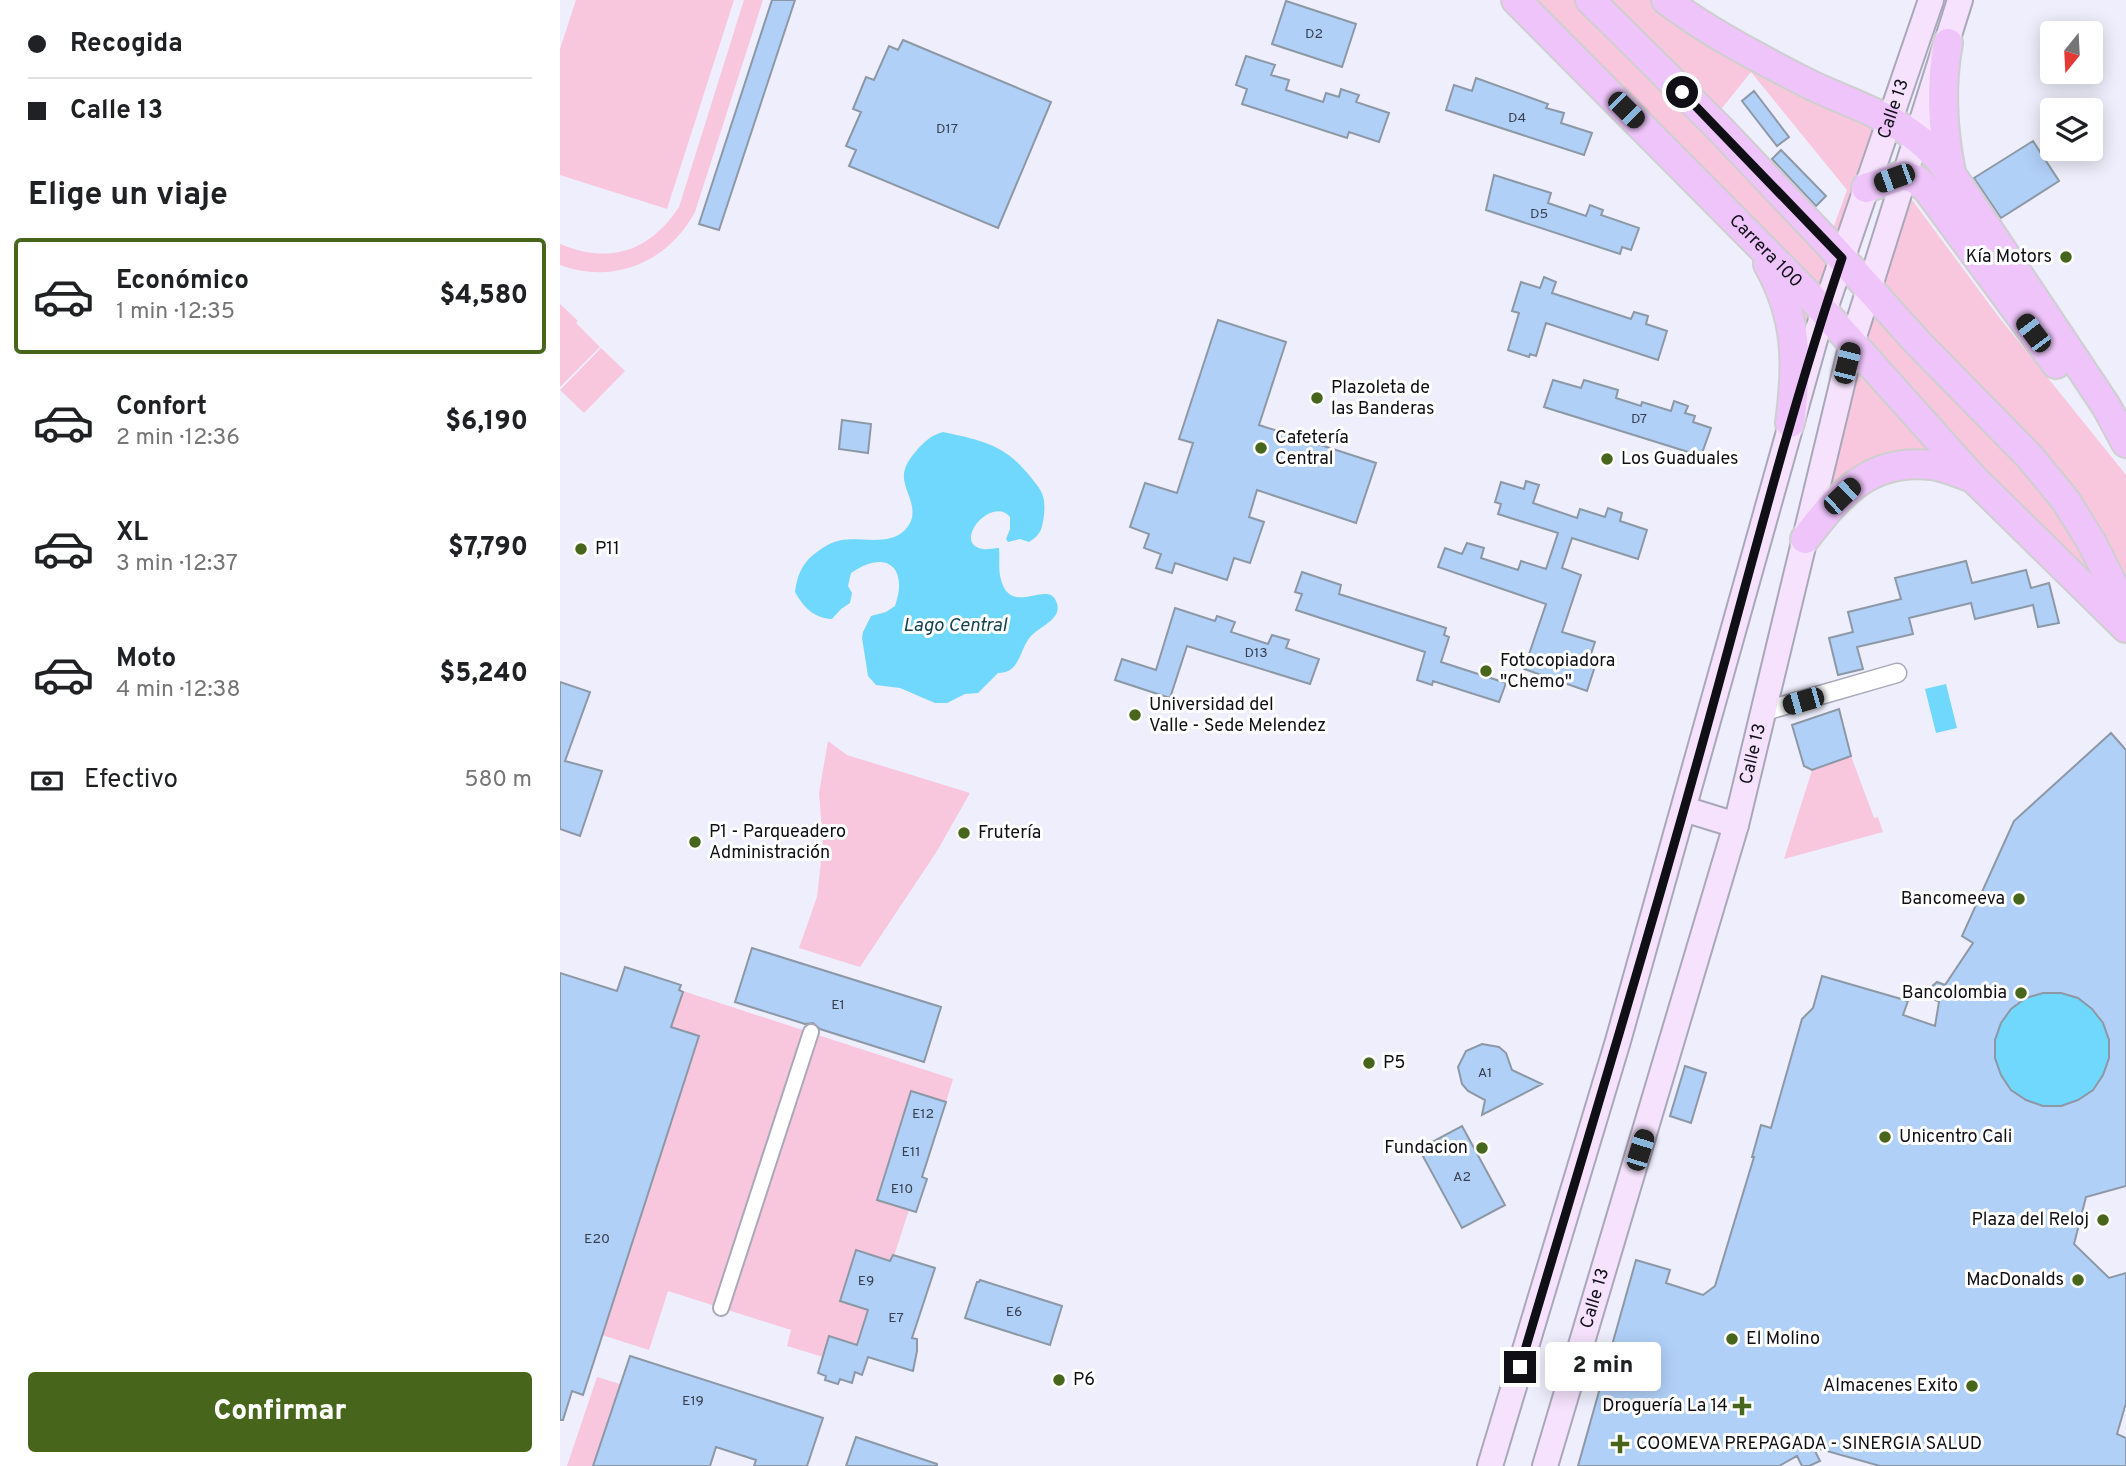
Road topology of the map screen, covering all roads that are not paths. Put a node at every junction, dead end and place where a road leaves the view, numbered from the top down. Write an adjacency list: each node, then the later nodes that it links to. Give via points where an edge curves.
1 (1517, 0): 12 (main road, Carrera 100)
2 (1590, 0): 13 (main road)
3 (1666, 0): 7 (main road, via 1702,25)
4 (1931, 0): 7 (main road, Calle 13)
5 (1960, 0): 6 (main road, Calle 13)
6 (1948, 43): 8 (main road, Calle 13); 9 (main road, via 1942,111)
7 (1889, 122): 8 (main road); 11 (main road, Calle 13)
8 (1916, 137): 9 (main road); 10 (main road, Calle 13)
9 (1951, 174): 17 (main road)
10 (1904, 175): 11 (main road); 14 (main road, Calle 13); 19 (main road, via 1927,189 2093,415)
11 (1866, 188): 13 (main road, Calle 13)
12 (1735, 220): 15 (main road, Carrera 100); 18 (main road, via 1760,249 1791,318 1796,354)
13 (1842, 258): 14 (main road); 15 (main road, Calle 13)
14 (1868, 288): 16 (main road, Calle 13); 22 (main road, via 2030,457 2066,501)
15 (1824, 312): 16 (main road, Carrera 100); 18 (main road, Calle 13)
16 (1852, 343): 20 (main road, Carrera 100); 21 (main road, Calle 13)
17 (2116, 409): 19 (main road)
18 (1790, 423): 26 (main road, Calle 13)
19 (2126, 444)
20 (1973, 478): 21 (main road, via 1933,466 1881,469 1853,485); 23 (main road, Carrera 100)
21 (1805, 539): 25 (main road, Calle 13)
22 (2126, 611)
23 (2126, 628)
24 (1897, 673): 25 (street)
25 (1765, 711): 27 (main road, Calle 13)
26 (1684, 809): 27 (main road); 30 (main road, Calle 13)
27 (1736, 825): 31 (main road, Calle 13)
28 (811, 1031): 29 (street)
29 (721, 1308)
30 (1490, 1466)
31 (1545, 1466)

